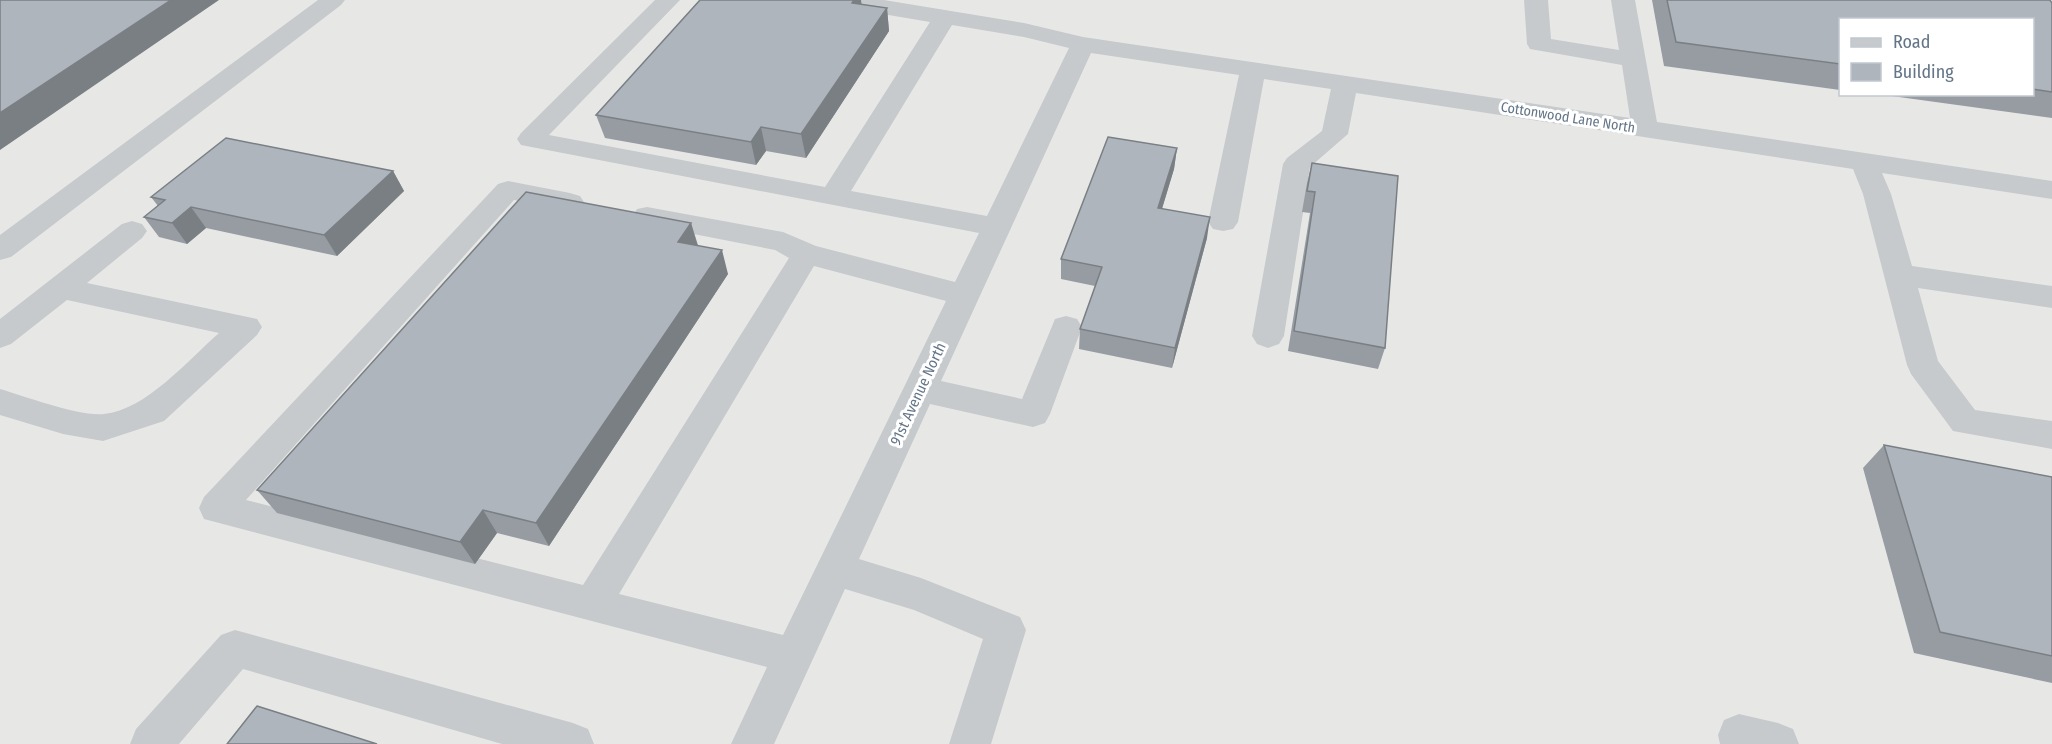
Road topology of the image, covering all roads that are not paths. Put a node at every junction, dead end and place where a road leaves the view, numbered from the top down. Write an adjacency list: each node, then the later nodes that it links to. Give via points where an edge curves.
1 (333, 0): 18 (street)
2 (668, 0): 14 (street, via 530,139)
3 (841, 0): 6 (street, Cottonwood Lane North)
4 (1536, 0): 8 (street, via 1539,44)
5 (1623, 0): 8 (street)
6 (945, 17): 7 (street, Cottonwood Lane North); 14 (street)
7 (1083, 44): 9 (street, Cottonwood Lane North); 16 (street, 91st Avenue North)
8 (1633, 60): 11 (street)
9 (1252, 69): 10 (street, Cottonwood Lane North); 15 (street)
10 (1345, 84): 11 (street, Cottonwood Lane North); 26 (street, via 1335,134 1297,164)
11 (1645, 129): 12 (street, Cottonwood Lane North)
12 (1864, 162): 13 (street, Cottonwood Lane North); 20 (street)
13 (2052, 190)
14 (832, 197): 16 (street)
15 (1223, 222)
16 (997, 227): 22 (street, 91st Avenue North)
17 (132, 231): 21 (street)
18 (0, 250)
19 (806, 254): 22 (street); 31 (street); 31 (street, via 783,242 508,190 217,507)
20 (1899, 275): 23 (street); 29 (street, via 1923,365 1965,422)
21 (61, 288): 25 (street); 28 (street, via 246,327 152,412 103,428 63,421)
22 (965, 295): 27 (street, 91st Avenue North)
23 (2052, 297)
24 (1066, 327): 27 (street, via 1033,414)
25 (0, 336)
26 (1268, 336)
27 (920, 389): 30 (street, 91st Avenue North)
28 (0, 402)
29 (2052, 435)
30 (835, 569): 32 (street, 91st Avenue North); 36 (street, via 921,595 1006,630)
31 (592, 604): 32 (street)
32 (794, 656): 35 (street, 91st Avenue North)
33 (151, 744): 34 (street, via 235,648)
34 (573, 744)
35 (752, 744)
36 (970, 744)
37 (1741, 744): 38 (street, via 1739,735)
38 (1778, 744)

